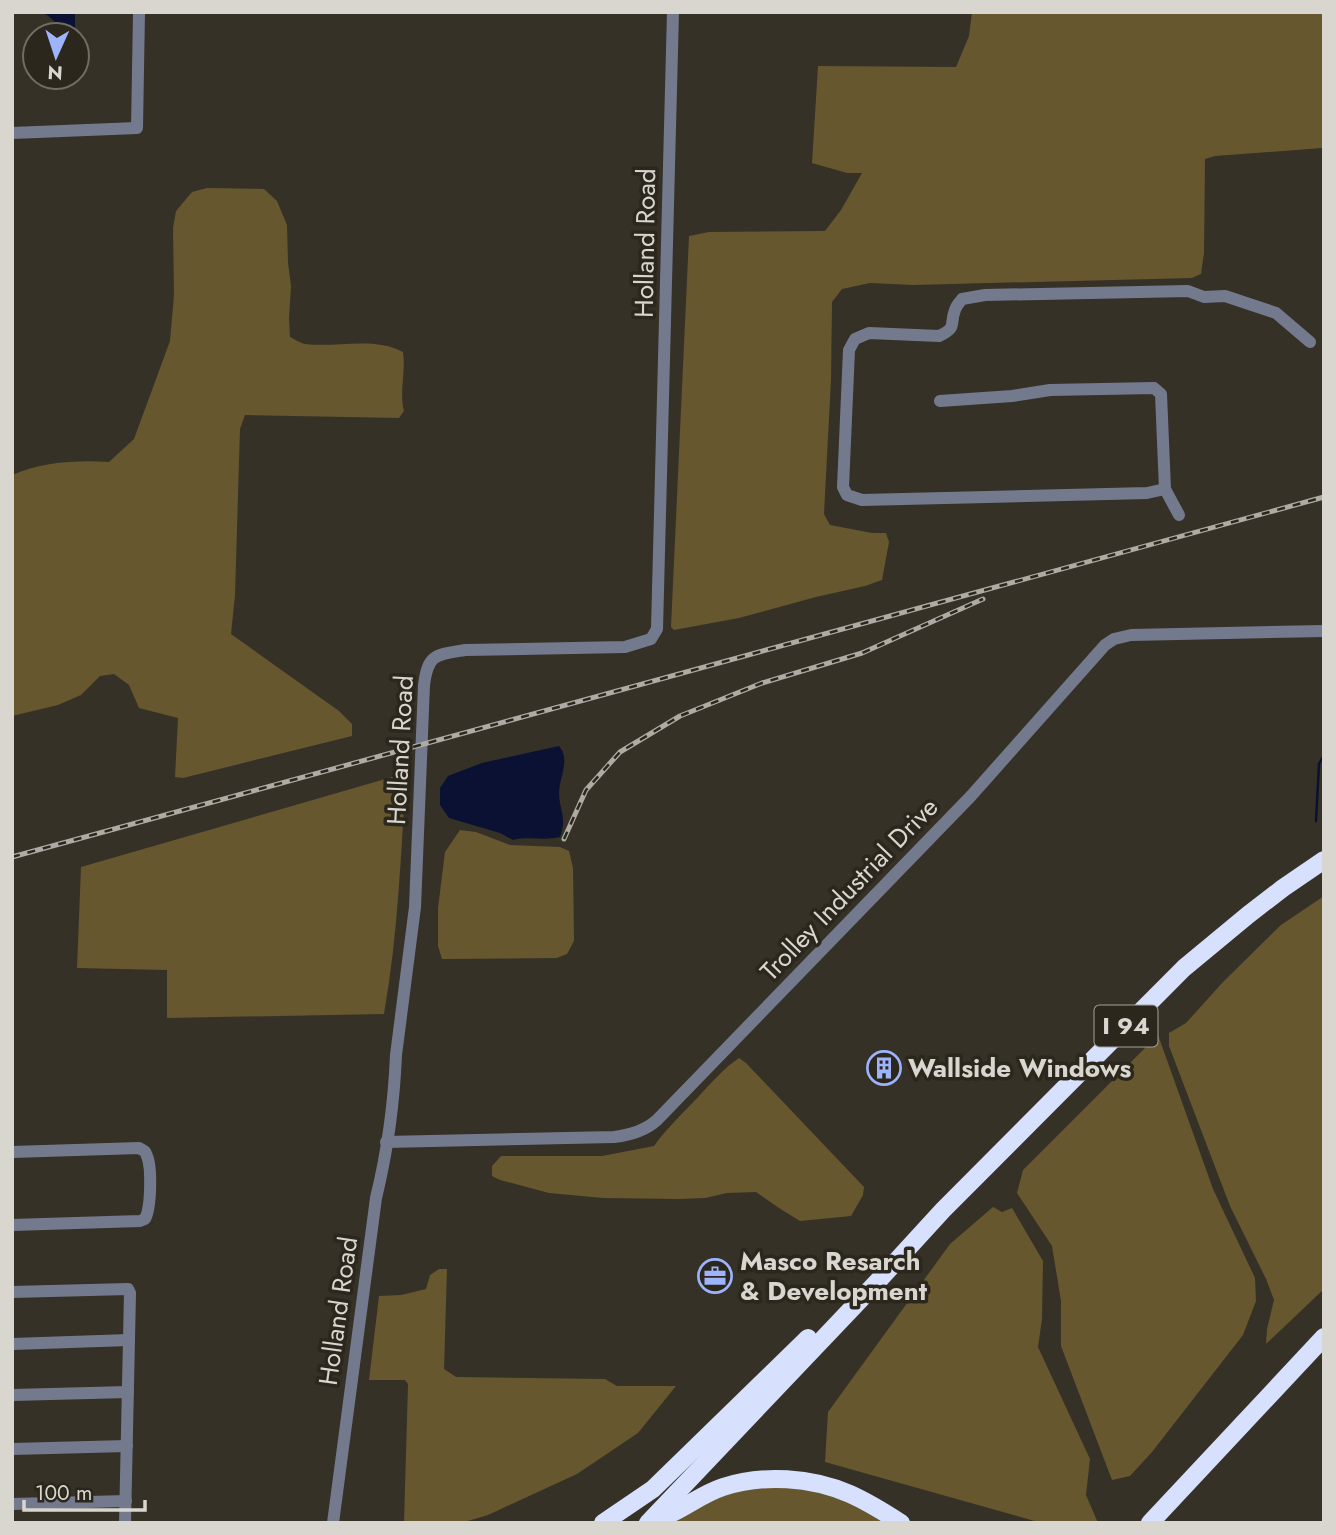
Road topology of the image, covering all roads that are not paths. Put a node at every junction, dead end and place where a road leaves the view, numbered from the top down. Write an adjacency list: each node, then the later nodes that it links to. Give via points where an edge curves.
1 (139, 12): 3 (street, via 137,128)
2 (673, 12): 10 (street, Holland Road, via 657,629 651,639 625,646 465,650 445,653 428,664 415,907)
3 (12, 133)
4 (1310, 342): 6 (street, via 1276,313 1225,296 1204,297 1188,291 962,299 948,332 939,336 869,333 855,339 849,350 843,487 847,495 862,500)
5 (940, 401): 6 (street, via 1050,390 1154,388 1161,394)
6 (1166, 489): 7 (street)
7 (1179, 515)
8 (1324, 631): 10 (street, Trolley Industrial Drive, via 1130,635 1105,645 971,796 644,1130 614,1137)
9 (1324, 860): 13 (highway, I 94, via 1184,968)
10 (386, 1142): 26 (street, Holland Road)
11 (12, 1152): 12 (street, via 139,1148 148,1160 149,1195 147,1216 140,1221)
12 (12, 1225)
13 (878, 1281): 24 (highway, I 94); 27 (highway, via 844,1302 653,1489)
14 (12, 1292): 16 (street, via 128,1289)
15 (1324, 1337): 29 (highway)
16 (129, 1340): 17 (street); 18 (street)
17 (12, 1344)
18 (128, 1392): 19 (street); 20 (street)
19 (12, 1395)
20 (127, 1446): 21 (street); 22 (street)
21 (12, 1449)
22 (126, 1501): 23 (street); 25 (street)
23 (12, 1504)
24 (649, 1521): 28 (highway, via 724,1486 775,1479 836,1489)
25 (125, 1523)
26 (333, 1523)
27 (603, 1523)
28 (901, 1523)
29 (1150, 1523)

